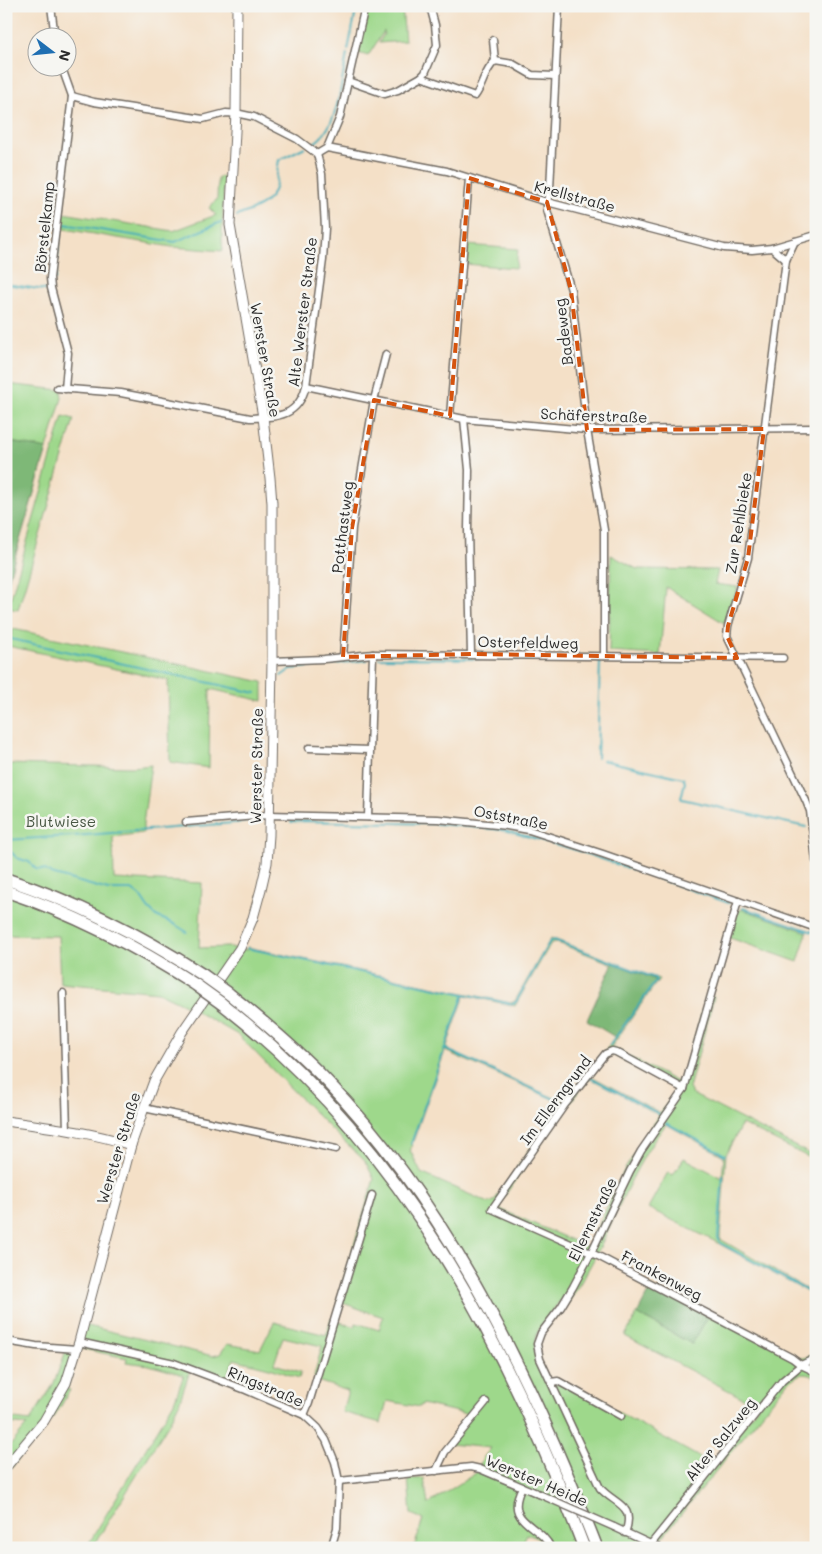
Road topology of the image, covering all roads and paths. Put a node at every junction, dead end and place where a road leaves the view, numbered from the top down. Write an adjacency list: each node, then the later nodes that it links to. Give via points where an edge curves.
1 (51, 6): 6 (street)
2 (237, 6): 14 (main road, Werster Straße)
3 (366, 6): 12 (street)
4 (430, 6): 10 (street, via 437,45)
5 (559, 6): 9 (street, Badeweg)
6 (53, 28)
7 (493, 40): 8 (street)
8 (495, 61): 9 (street, via 514,64 532,75); 10 (street, via 487,69 474,96)
9 (555, 76): 18 (street, Badeweg)
10 (421, 77): 12 (street, via 385,94)
11 (66, 78): 13 (street, Börstelkamp)
12 (348, 81): 15 (street, via 340,117)
13 (72, 96): 14 (street, via 203,119); 26 (street, Börstelkamp, via 50,278 68,353)
14 (236, 113): 16 (street, via 254,117); 29 (main road, Werster Straße, via 230,225)
15 (327, 148): 16 (street); 17 (street, Krellstraße)
16 (315, 152): 24 (street, Alte Werster Straße, via 322,174 325,204 324,244)
17 (469, 178): 18 (street, Krellstraße); 28 (street)
18 (547, 202): 21 (street, Krellstraße, via 724,248); 33 (street, Badeweg, via 571,290)
19 (816, 235): 20 (street, Krellstraße)
20 (795, 241): 21 (street, Krellstraße); 22 (street, Zur Rehlbieke)
21 (772, 248): 22 (street)
22 (786, 260): 32 (street, Zur Rehlbieke)
23 (386, 354): 27 (street)
24 (306, 386): 27 (street, Schäferstraße); 29 (street, Alte Werster Straße, via 300,403 293,410)
25 (57, 388): 26 (street, Alte Werster Straße)
26 (65, 389): 29 (street, Alte Werster Straße, via 121,393)
27 (374, 400): 28 (street, Schäferstraße); 37 (street, Potthastweg, via 352,528)
28 (450, 416): 30 (street, Schäferstraße)
29 (263, 418): 40 (main road, Werster Straße, via 272,503)
30 (464, 419): 33 (street, Schäferstraße); 35 (street, via 469,470)
31 (816, 428): 32 (street, Schäferstraße)
32 (764, 429): 33 (street, Schäferstraße); 38 (street, Zur Rehlbieke, via 748,558 728,626 727,636)
33 (587, 430): 36 (street, Badeweg, via 604,530)
34 (373, 654): 35 (street, Osterfeldweg); 37 (street, Osterfeldweg); 42 (street)
35 (471, 654): 36 (street, Osterfeldweg)
36 (604, 656): 38 (street, Osterfeldweg)
37 (343, 658): 40 (street, Osterfeldweg)
38 (736, 658): 39 (street, Osterfeldweg); 46 (street, Zur Rehlbieke, via 810,811)
39 (783, 658)
40 (272, 661): 43 (main road, Werster Straße)
41 (308, 748): 42 (street)
42 (369, 750): 44 (street)
43 (268, 815): 44 (street, Oststraße); 45 (street, Oststraße); 55 (main road, Werster Straße, via 267,863 250,925 240,948 182,1032 154,1081)
44 (368, 816): 49 (street, Oststraße, via 473,822 529,830)
45 (186, 822)
46 (816, 861)
47 (6, 879): 51 (highway, via 116,924 154,944)
48 (6, 891): 51 (highway, via 97,928)
49 (738, 901): 50 (street, Oststraße); 54 (street, Ellernstraße)
50 (816, 928)
51 (199, 980): 53 (highway, bridge)
52 (63, 994): 57 (street)
53 (225, 998): 81 (highway, via 316,1087 373,1153 417,1214 494,1343 550,1463); 82 (highway, via 293,1047 328,1083 383,1146 443,1230 490,1310 543,1419)
54 (684, 1089): 61 (street, Im Ellerngrund, via 616,1052 605,1054); 62 (street, Ellernstraße, via 641,1151)
55 (144, 1108): 58 (main road, Werster Straße); 59 (street)
56 (6, 1121): 57 (main road)
57 (67, 1130): 58 (main road)
58 (131, 1145): 64 (main road, Werster Straße)
59 (336, 1149)
60 (372, 1194): 70 (street)
61 (492, 1209): 62 (street, Frankenweg)
62 (591, 1253): 66 (street, Frankenweg); 68 (street, Ellernstraße, via 561,1307 538,1338 540,1359)
63 (6, 1341): 64 (street, Ringstraße, via 36,1346)
64 (78, 1346): 70 (street, Ringstraße, via 174,1363); 72 (main road, Werster Straße, via 56,1404)
65 (816, 1358): 66 (street, Alter Salzweg)
66 (801, 1365): 67 (street, Frankenweg); 77 (street, Alter Salzweg, via 782,1381)
67 (816, 1372)
68 (551, 1382): 71 (street, via 558,1381); 76 (street, Ellernstraße, via 600,1488 628,1514)
69 (486, 1402): 73 (street, via 445,1452)
70 (304, 1415): 74 (street, Ringstraße, via 326,1440)
71 (621, 1416)
72 (6, 1467)
73 (436, 1471): 74 (street, Werster Heide); 75 (street, Werster Heide, via 480,1469)
74 (339, 1482): 78 (street, Ringstraße, via 338,1528)
75 (522, 1487): 76 (street, Werster Heide, bridge); 80 (street, via 516,1509 522,1521 544,1536)
76 (626, 1533): 77 (street, Werster Heide)
77 (650, 1544): 83 (street, Werster Heide)
78 (332, 1546): 79 (street)
79 (341, 1548)
80 (552, 1548)
81 (584, 1548)
82 (597, 1548)
83 (659, 1548)

